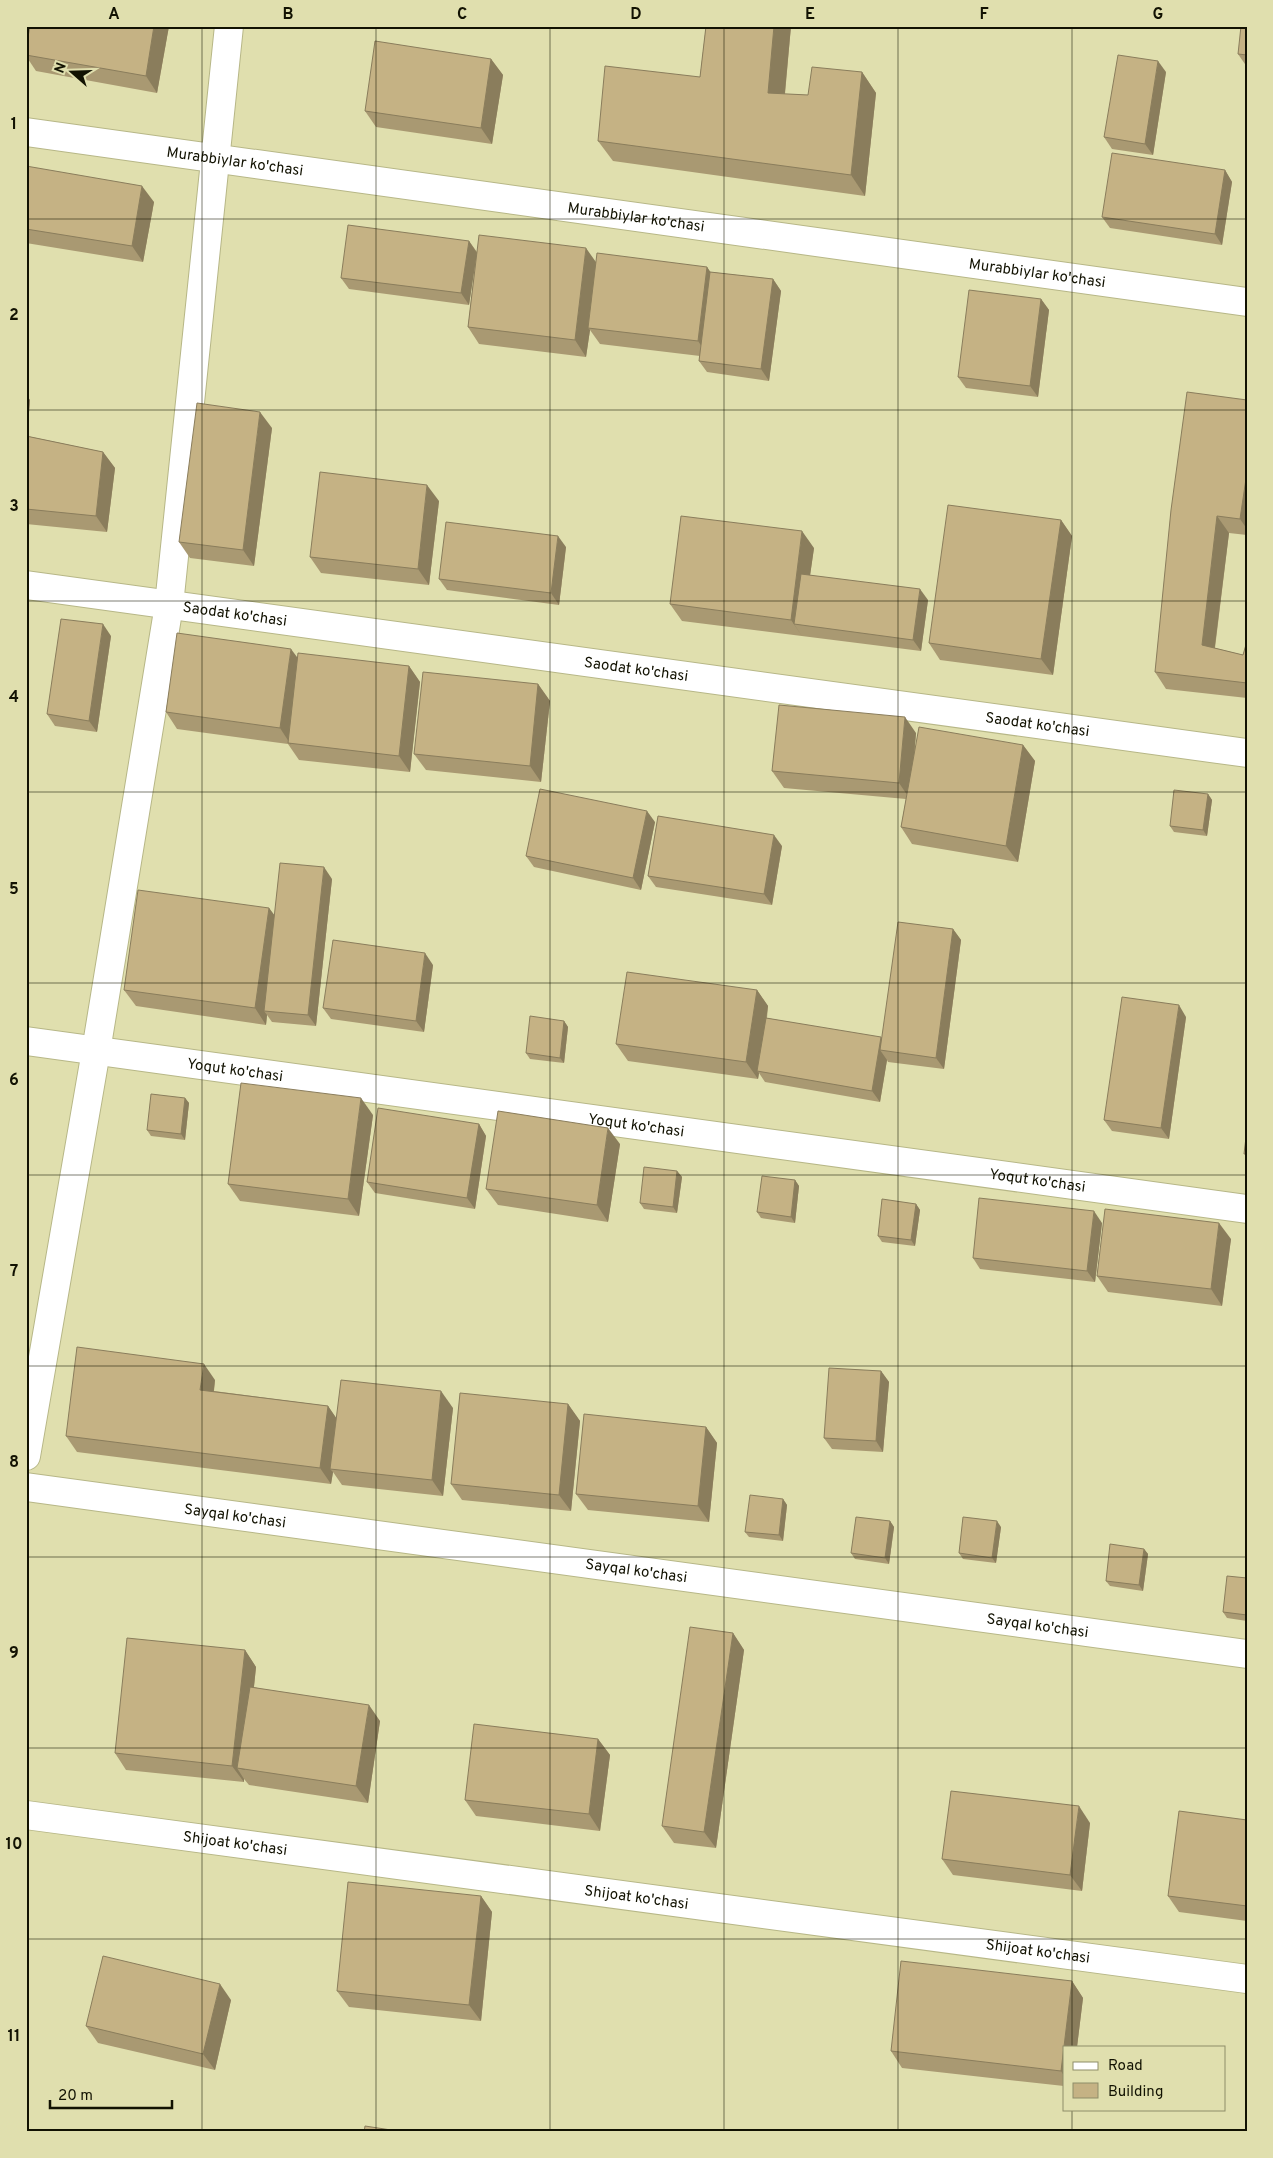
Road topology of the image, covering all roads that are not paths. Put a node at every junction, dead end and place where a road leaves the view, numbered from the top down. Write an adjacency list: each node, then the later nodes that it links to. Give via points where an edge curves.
1 (229, 26): 3 (street)
2 (26, 132): 3 (street, Murabbiylar ko'chasi)
3 (217, 158): 4 (street, Murabbiylar ko'chasi); 6 (street)
4 (1247, 302)
5 (26, 585): 6 (street, Saodat ko'chasi)
6 (169, 605): 7 (street, Saodat ko'chasi); 9 (street)
7 (1247, 753)
8 (26, 1042): 9 (street, Yoqut ko'chasi)
9 (96, 1051): 10 (street, Yoqut ko'chasi); 11 (street)
10 (1247, 1209)
11 (26, 1456)
12 (26, 1487): 13 (street, Sayqal ko'chasi)
13 (1247, 1654)
14 (26, 1814): 15 (street, Shijoat ko'chasi)
15 (1247, 1979)

